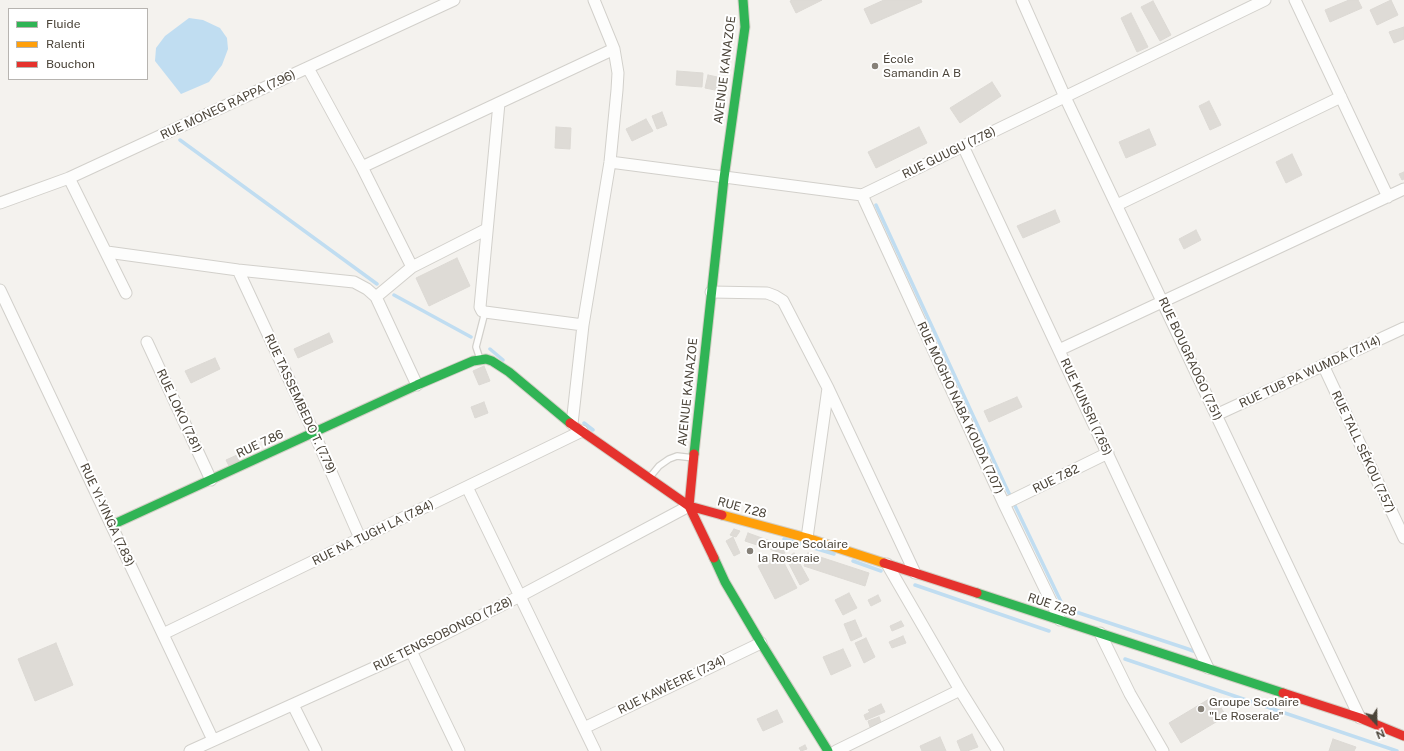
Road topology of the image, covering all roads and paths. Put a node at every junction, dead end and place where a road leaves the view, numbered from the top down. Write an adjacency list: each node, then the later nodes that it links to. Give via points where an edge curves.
1 (454, 0): 8 (street, RUE MONEG RAPPA (7.96))
2 (594, 0): 7 (street)
3 (742, 0): 16 (street, AVENUE KANAZOE, via 745,27)
4 (1265, 0): 9 (street, RUE GUUGU (7.78))
5 (1295, 0): 10 (street)
6 (1025, 1): 9 (street, RUE BOUGRAOGO (7.51))
7 (614, 50): 11 (street); 13 (street, via 618,73)
8 (308, 68): 14 (street); 15 (street, RUE MONEG RAPPA (7.96))
9 (1065, 96): 12 (street, RUE GUUGU (7.78)); 21 (street, RUE BOUGRAOGO (7.51))
10 (1341, 97): 19 (street); 21 (street)
11 (499, 104): 14 (street); 22 (street)
12 (963, 146): 18 (street, RUE GUUGU (7.78)); 35 (street, RUE KUNSRI (7.65))
13 (610, 162): 16 (street); 32 (street)
14 (362, 167): 24 (street)
15 (69, 178): 20 (street, RUE MONEG RAPPA (7.96)); 23 (street)
16 (724, 178): 18 (street); 27 (street, AVENUE KANAZOE)
17 (1404, 189): 19 (street)
18 (862, 195): 49 (street, RUE MOGHO NABA KOUDA (7.07))
19 (1388, 197): 30 (street)
20 (0, 203)
21 (1117, 205): 30 (street, RUE BOUGRAOGO (7.51))
22 (487, 229): 24 (street); 31 (street, via 480,304)
23 (107, 252): 25 (street); 28 (street)
24 (412, 267): 29 (street)
25 (238, 270): 29 (street, via 354,282); 43 (street, RUE TASSEMBEDO T. (7.79))
26 (0, 290): 51 (street, RUE YI-YINGA (7.83))
27 (710, 292): 39 (street, via 767,293 780,298); 45 (street, AVENUE KANAZOE)
28 (126, 293)
29 (376, 297): 38 (street)
30 (1162, 302): 35 (street); 40 (street, RUE BOUGRAOGO (7.51))
31 (485, 312): 32 (street); 36 (lane, via 476,347)
32 (583, 325): 41 (street)
33 (1404, 328): 37 (street, RUE TUB PA WUMDA (7.114))
34 (147, 342): 47 (street, RUE LOKO (7.81))
35 (1059, 350): 44 (street, RUE KUNSRI (7.65))
36 (480, 359): 38 (street, RUE 7.86); 41 (street, via 492,361 509,372)
37 (1323, 366): 40 (street, RUE TUB PA WUMDA (7.114)); 54 (street, RUE TALL SÉKOU (7.57))
38 (418, 385): 43 (street, RUE 7.86)
39 (828, 388): 53 (street); 56 (street)
40 (1216, 415): 66 (street, RUE BOUGRAOGO (7.51))
41 (572, 424): 42 (street)
42 (582, 431): 46 (street); 48 (street, RUE NA TUGH LA (7.84))
43 (314, 433): 47 (street, RUE 7.86); 52 (street, RUE TASSEMBEDO T. (7.79))
44 (1108, 453): 49 (street, RUE 7.82); 63 (street, RUE KUNSRI (7.65))
45 (694, 458): 46 (lane, via 677,456 669,459); 50 (street, AVENUE KANAZOE)
46 (649, 478): 50 (street)
47 (211, 480): 51 (street, RUE 7.86)
48 (468, 487): 52 (street, RUE NA TUGH LA (7.84)); 57 (street)
49 (1004, 504): 58 (street, RUE MOGHO NABA KOUDA (7.07))
50 (689, 506): 53 (street, RUE 7.28); 57 (street, RUE TENGSOBONGO (7.28)); 61 (street, via 725,582)
51 (112, 525): 60 (street, RUE YI-YINGA (7.83))
52 (360, 538): 60 (street, RUE NA TUGH LA (7.84))
53 (807, 538): 55 (street, RUE 7.28)
54 (1404, 538)
55 (887, 564): 56 (street, RUE 7.28); 64 (street)
56 (915, 573): 58 (street, RUE 7.28)
57 (520, 596): 62 (street, RUE TENGSOBONGO (7.28)); 67 (street)
58 (1060, 620): 59 (street, RUE 7.28)
59 (1100, 633): 63 (street, RUE 7.28); 77 (street, via 1130,694)
60 (163, 634): 69 (street, RUE YI-YINGA (7.83))
61 (761, 643): 67 (street, RUE KAWÈERE (7.34)); 74 (street)
62 (411, 651): 65 (street, RUE TENGSOBONGO (7.28)); 72 (street)
63 (1208, 668): 66 (street, RUE 7.28)
64 (960, 690): 75 (street); 76 (street)
65 (293, 705): 69 (street, RUE TENGSOBONGO (7.28)); 71 (street)
66 (1360, 718): 68 (street, RUE 7.28)
67 (584, 728): 73 (street)
68 (1404, 736)
69 (213, 740): 70 (street, RUE TENGSOBONGO (7.28))
70 (192, 751)
71 (316, 751)
72 (459, 751)
73 (595, 751)
74 (828, 751)
75 (836, 751)
76 (998, 751)
77 (1163, 751)

